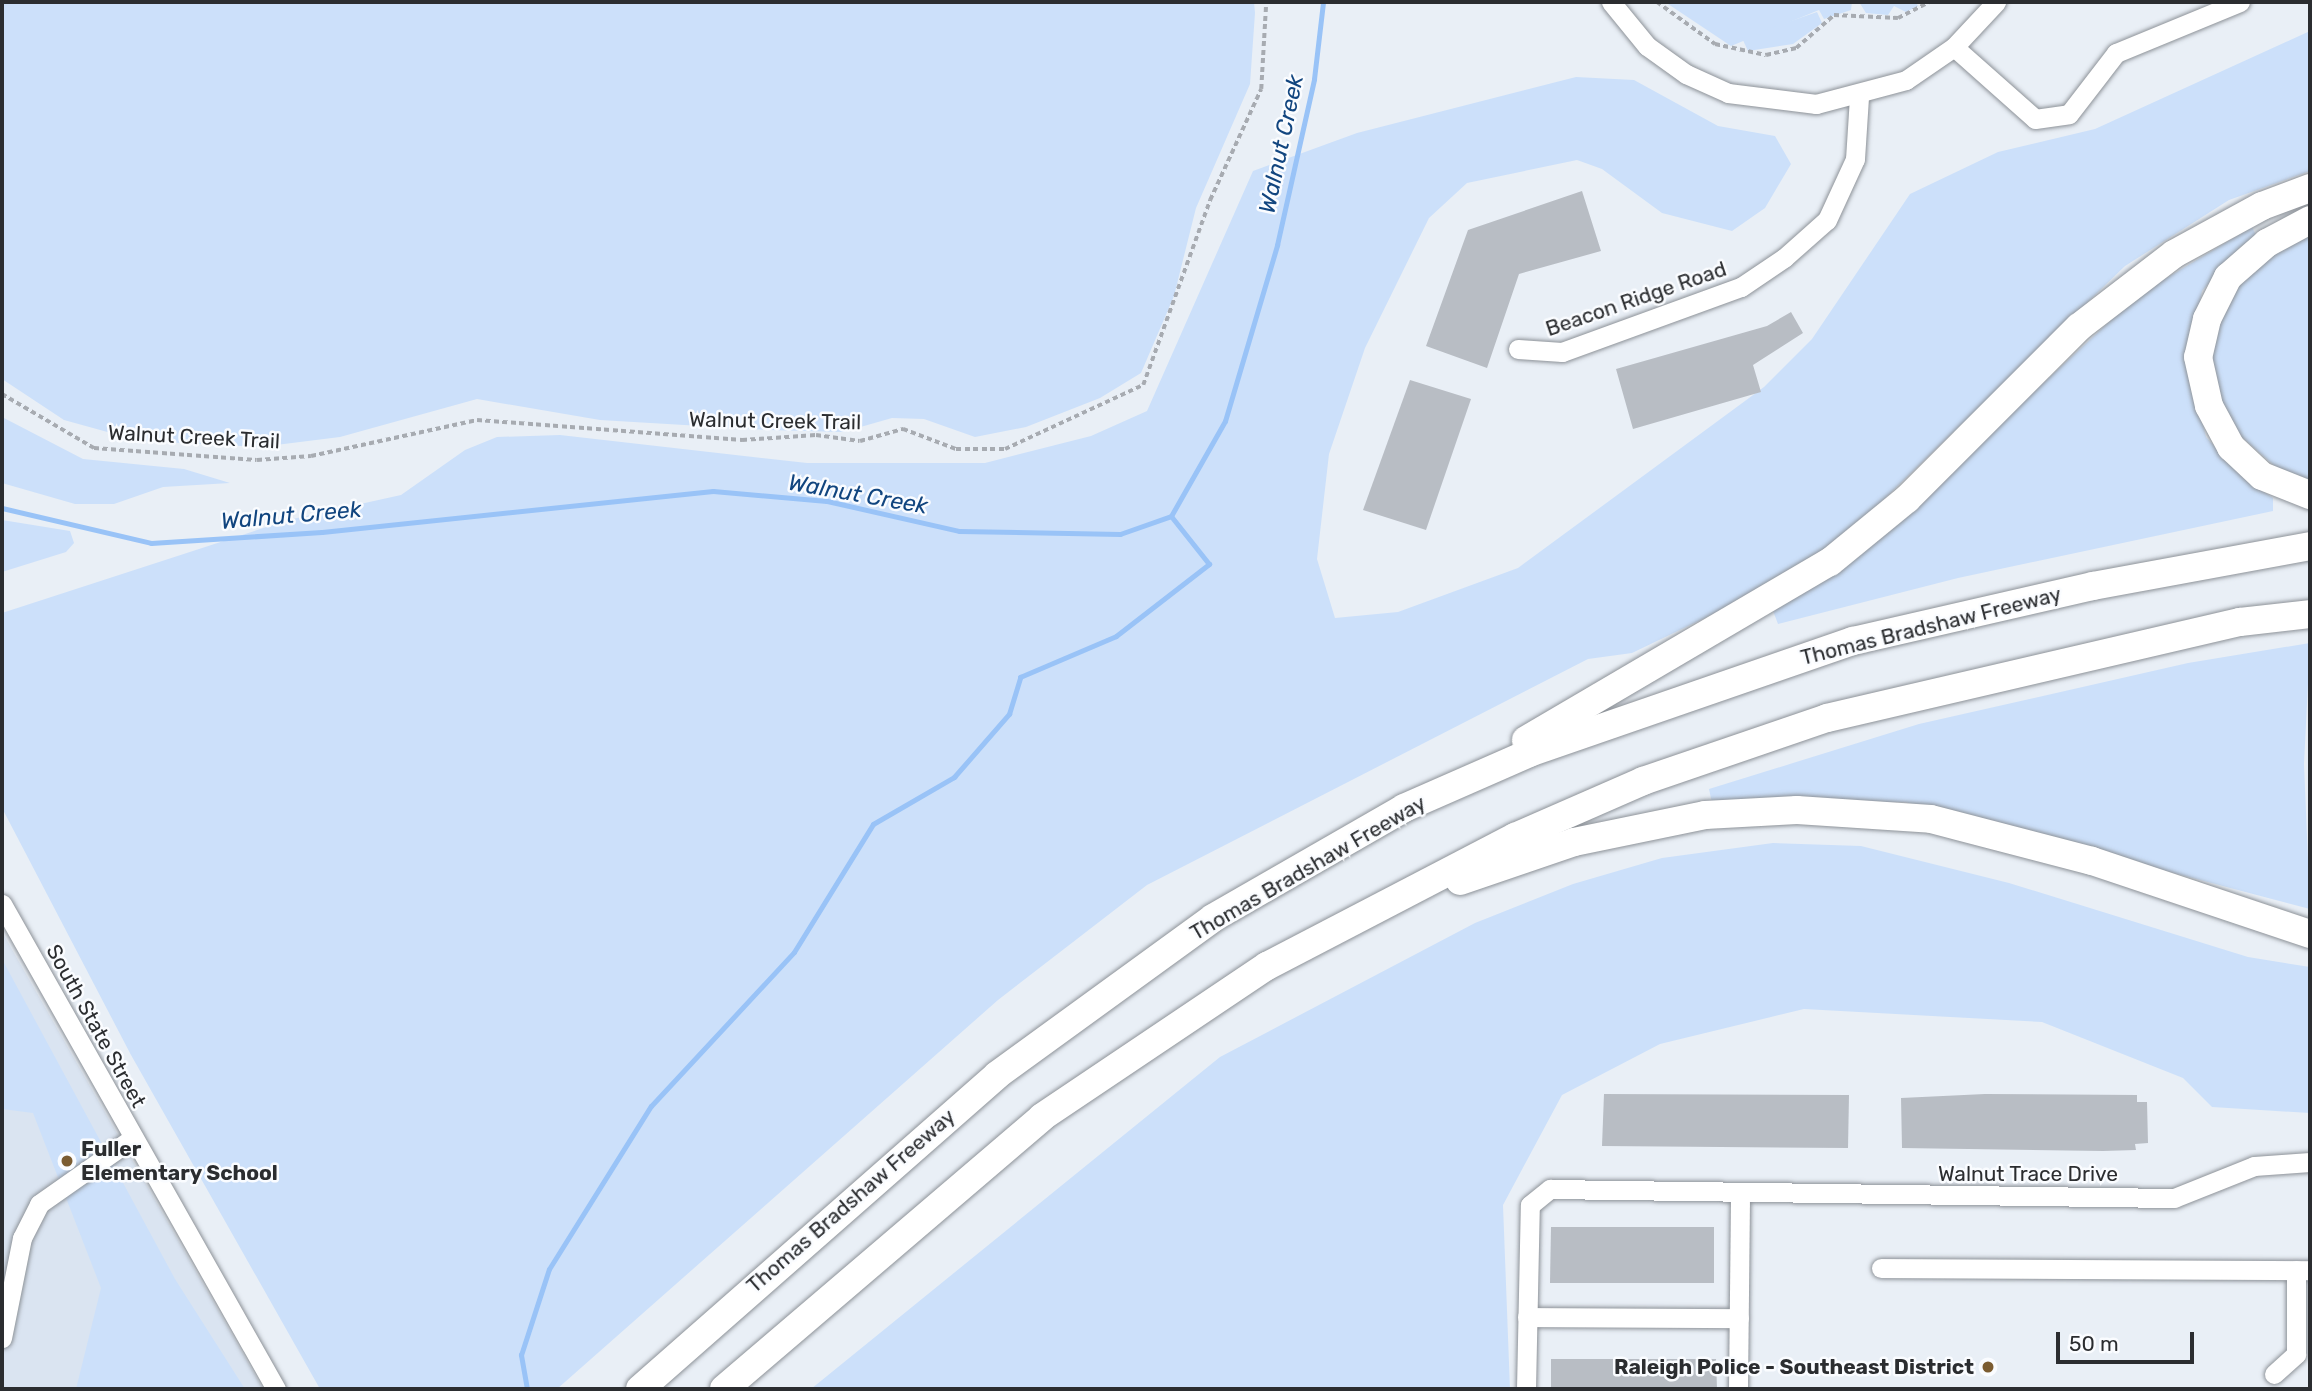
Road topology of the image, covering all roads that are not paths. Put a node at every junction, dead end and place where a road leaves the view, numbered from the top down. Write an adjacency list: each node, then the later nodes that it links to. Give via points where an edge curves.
1 (1611, 2): 5 (street, via 1647,46 1728,93 1816,104)
2 (1996, 2): 4 (street)
3 (2240, 2): 4 (street, via 2116,53 2069,114 2035,119)
4 (1954, 47): 5 (street, via 1906,80)
5 (1859, 97): 8 (street, Beacon Ridge Road, via 1855,159 1827,220 1784,258 1741,287 1562,352)
6 (2310, 188): 12 (highway, via 2262,206 2174,254 2090,319 1907,499 1830,562)
7 (2310, 220): 9 (highway, via 2267,243 2228,277 2207,319 2198,357 2209,406 2231,447 2262,476)
8 (1518, 349)
9 (2310, 495)
10 (2310, 546): 12 (highway, Thomas Bradshaw Freeway, via 2093,586 1853,641 1529,753)
11 (2310, 614): 14 (highway, via 2240,622 1827,718 1643,781)
12 (1404, 808): 26 (highway, Thomas Bradshaw Freeway, via 1213,918 997,1075)
13 (2, 904): 16 (street, South State Street)
14 (1361, 915): 15 (highway, via 1574,842 1705,815 1797,810 1931,819 2092,861); 27 (highway, via 1267,966 1042,1117)
15 (2310, 934)
16 (133, 1138): 23 (street, via 39,1204 22,1238); 25 (street, South State Street)
17 (2310, 1162): 18 (street, Walnut Trace Drive, via 2255,1166 2174,1198)
18 (1740, 1194): 21 (street, Walnut Trace Drive, via 1549,1189 1530,1205); 22 (street)
19 (1881, 1268): 20 (street)
20 (2303, 1270): 24 (street, via 2295,1354)
21 (1527, 1317): 22 (street); 28 (street, Walnut Trace Drive)
22 (1739, 1318): 29 (street)
23 (2, 1338)
24 (2274, 1374)
25 (276, 1389)
26 (640, 1389)
27 (724, 1389)
28 (1526, 1389)
29 (1738, 1389)

